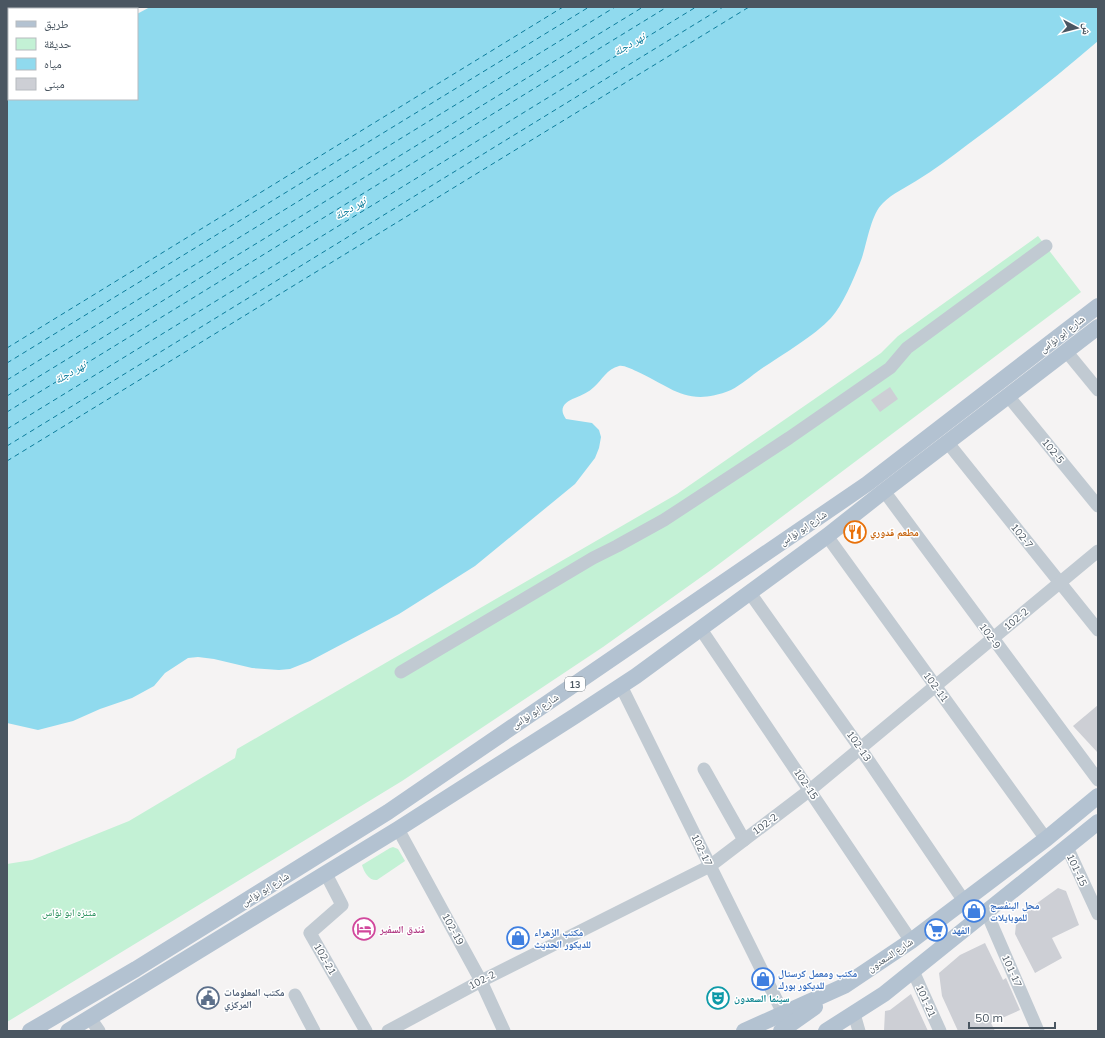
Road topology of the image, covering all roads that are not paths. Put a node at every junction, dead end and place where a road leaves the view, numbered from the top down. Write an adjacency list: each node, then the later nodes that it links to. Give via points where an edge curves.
1 (1046, 246): 17 (street, via 907,348 890,368 783,443 664,520 593,558)
2 (1098, 306): 43 (main road, شارع ابو نؤاس / 13, via 867,484 388,812 124,976)
3 (1098, 327): 4 (main road, شارع ابو نؤاس)
4 (1066, 351): 5 (street); 6 (main road, شارع ابو نؤاس)
5 (1098, 390)
6 (1008, 396): 7 (main road, شارع ابو نؤاس); 9 (street, 102-5)
7 (948, 443): 8 (main road, شارع ابو نؤاس); 12 (street, 102-7)
8 (884, 491): 10 (main road, شارع ابو نؤاس); 16 (street, 102-9)
9 (1098, 506)
10 (827, 536): 13 (main road, شارع ابو نؤاس); 19 (street, 102-11)
11 (1098, 551): 12 (street, 102-2)
12 (1059, 582): 15 (street, 102-7); 16 (street, 102-2)
13 (750, 593): 14 (main road, شارع ابو نؤاس); 20 (street, 102-13)
14 (700, 628): 18 (main road, شارع ابو نؤاس); 23 (street, 102-15)
15 (1098, 630)
16 (992, 639): 19 (street, 102-2); 22 (street, 102-9)
17 (401, 672)
18 (621, 686): 26 (main road, شارع ابو نؤاس); 30 (street, 102-17)
19 (936, 686): 20 (street, 102-2); 27 (street, 102-11)
20 (860, 748): 23 (street, 102-2); 32 (street, 102-13)
21 (704, 769): 28 (street)
22 (1098, 780)
23 (810, 790): 28 (street, 102-2); 35 (street, 102-15)
24 (1098, 796): 27 (main road, شارع السعدون)
25 (1098, 822): 29 (main road)
26 (398, 829): 31 (main road, شارع ابو نؤاس); 37 (street, 102-19)
27 (1046, 839): 32 (main road, شارع السعدون)
28 (744, 840): 30 (street, 102-2)
29 (1067, 847): 33 (main road); 34 (street, 101-15)
30 (710, 866): 37 (street, 102-2); 40 (street, 102-17)
31 (326, 874): 42 (main road, شارع ابو نؤاس); 46 (street, 102-21, via 342,905 310,933)
32 (964, 901): 35 (main road, شارع السعدون)
33 (986, 911): 36 (main road); 54 (street, 101-17)
34 (1098, 914)
35 (911, 941): 38 (main road, شارع السعدون)
36 (913, 971): 41 (main road); 53 (street, 101-21)
37 (481, 981): 47 (street, 102-2); 48 (street, 102-19)
38 (844, 986): 40 (main road, شارع السعدون); 50 (main road)
39 (295, 995): 45 (street)
40 (783, 1013): 49 (main road, شارع السعدون)
41 (854, 1014): 51 (main road); 52 (street)
42 (95, 1025): 44 (main road, شارع ابو نؤاس)
43 (30, 1031)
44 (68, 1031)
45 (314, 1031)
46 (366, 1031)
47 (388, 1031)
48 (504, 1031)
49 (744, 1031)
50 (781, 1031)
51 (826, 1031)
52 (859, 1031)
53 (940, 1031)
54 (1038, 1031)

